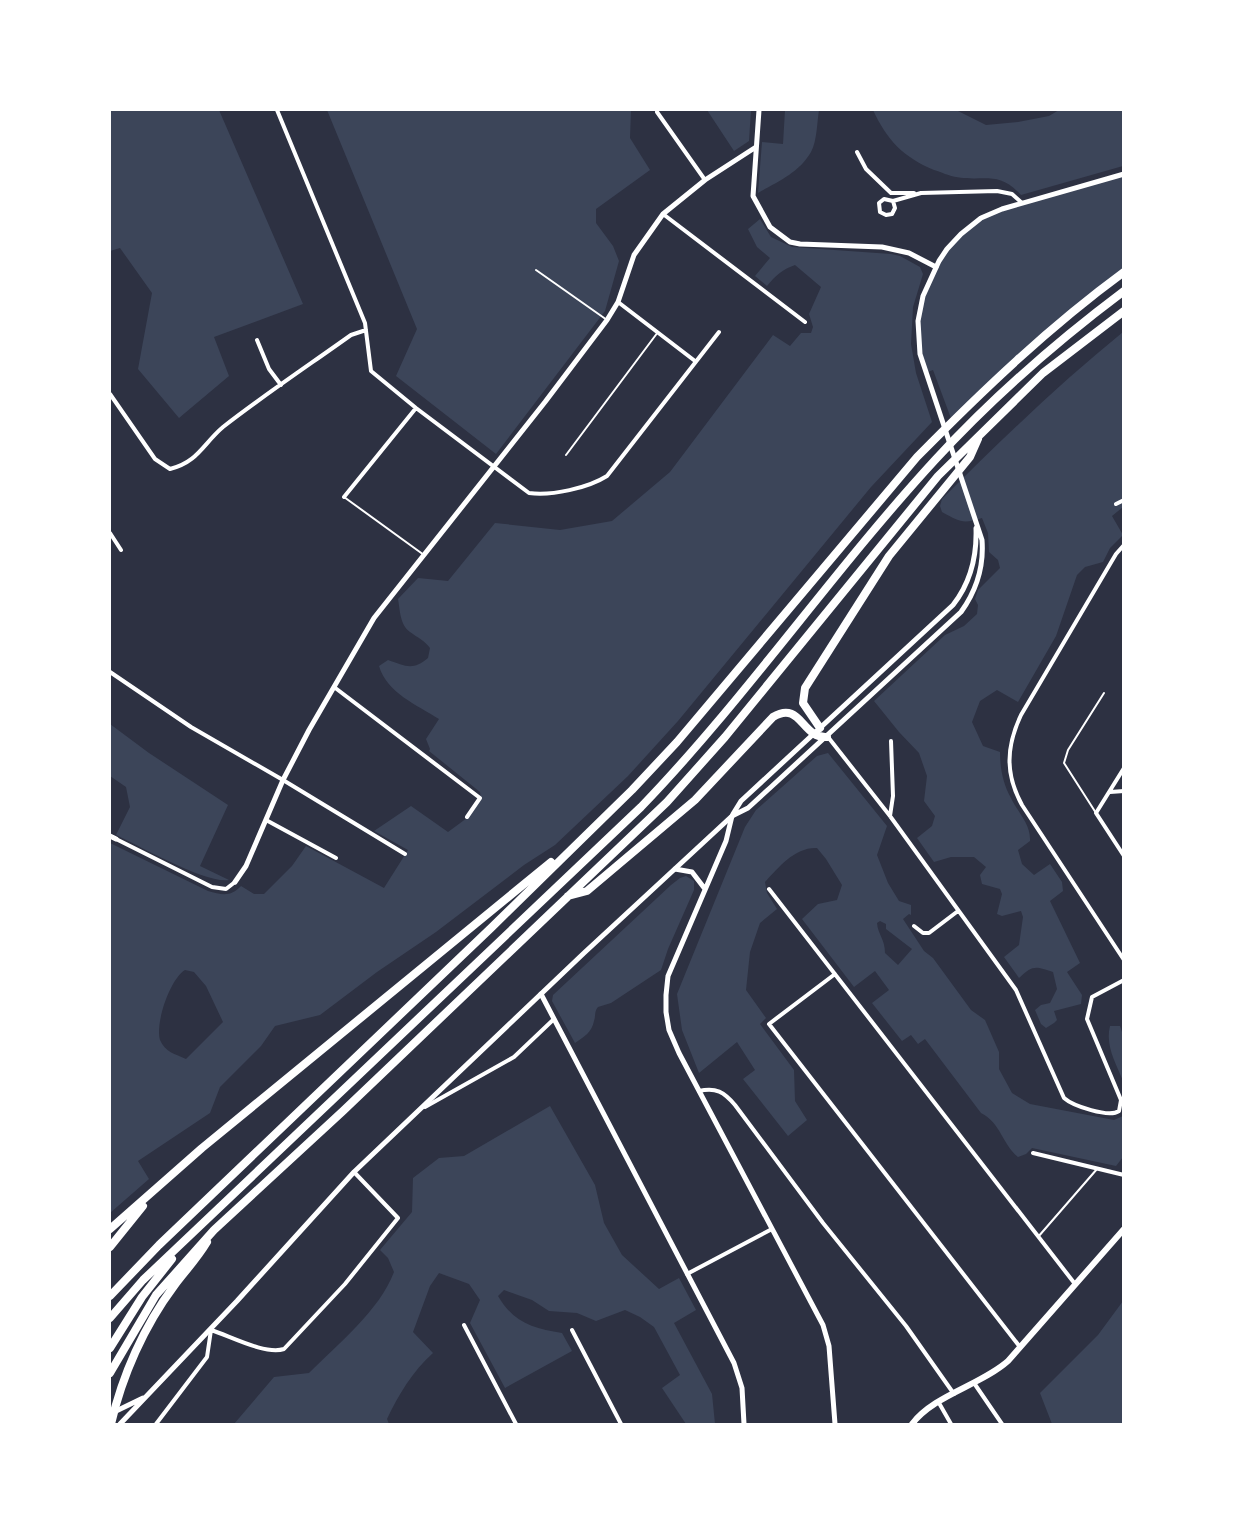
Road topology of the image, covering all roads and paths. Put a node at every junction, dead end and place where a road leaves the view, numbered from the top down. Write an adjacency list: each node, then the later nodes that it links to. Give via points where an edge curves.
1 (278, 110): 20 (street)
2 (759, 110): 4 (street)
3 (658, 111): 7 (street)
4 (756, 147): 7 (street); 12 (street, via 753,196 770,227 779,235 800,244 882,247 909,253)
5 (857, 152): 8 (street, via 866,169 891,193)
6 (1124, 174): 10 (street)
7 (705, 180): 11 (street)
8 (921, 193): 9 (street); 10 (street, via 997,191 1012,194)
9 (893, 201): 9 (street, via 881,200 880,212 892,214)
10 (1022, 203): 12 (street, via 981,218 947,249)
11 (663, 214): 16 (street, via 634,255); 19 (street)
12 (936, 267): 34 (street, via 923,296 918,321 920,354)
13 (536, 270): 18 (lane)
14 (1124, 272): 56 (highway, via 1035,343 917,457 677,742)
15 (1124, 291): 79 (highway, via 1028,369 950,444 693,751 641,807)
16 (618, 302): 18 (street); 21 (street)
17 (1124, 312): 28 (highway, via 1043,374)
18 (607, 320): 30 (street)
19 (806, 322)
20 (366, 330): 25 (street, via 351,335); 27 (street, via 371,371)
21 (658, 332): 24 (street); 29 (lane)
22 (719, 332): 24 (street)
23 (257, 340): 25 (street)
24 (696, 361): 30 (street, via 607,476 598,482 546,496 529,494)
25 (281, 385): 26 (street, via 220,430 193,459 170,470 155,459)
26 (110, 394)
27 (416, 408): 30 (street); 31 (street)
28 (980, 435): 42 (highway, via 970,457 879,571 805,688 803,703); 64 (highway, via 930,485 694,773)
29 (566, 455)
30 (494, 468): 38 (street)
31 (344, 497): 38 (lane)
32 (1124, 500): 33 (street)
33 (1116, 504)
34 (976, 524): 42 (street, via 972,569 953,605); 44 (street, via 982,540 982,559 976,586 966,606)
35 (110, 533): 37 (street)
36 (1124, 546): 67 (street, via 1021,715 1008,762 1022,806)
37 (121, 550)
38 (424, 556): 40 (street, via 374,618)
39 (110, 672): 47 (street, via 191,727)
40 (334, 687): 47 (street); 53 (street, via 480,798)
41 (1104, 693): 50 (lane, via 1064,763)
42 (820, 728): 43 (street); 44 (street)
43 (813, 735): 44 (highway); 51 (street, via 741,801); 64 (highway, via 794,714 783,712 773,717 695,800 587,891)
44 (827, 737): 51 (street, via 748,808); 52 (street)
45 (891, 741): 52 (street)
46 (1124, 768): 49 (street)
47 (283, 780): 54 (street); 57 (street)
48 (1124, 791): 49 (street)
49 (1109, 792): 50 (street)
50 (1096, 813): 58 (street)
51 (732, 816): 60 (street); 62 (street, via 726,841)
52 (890, 816): 65 (street)
53 (467, 817)
54 (266, 820): 59 (street); 61 (street)
55 (112, 838): 61 (street, via 212,887 226,889)
56 (582, 838): 78 (highway); 88 (highway)
57 (405, 854)
58 (1124, 856)
59 (336, 858)
60 (675, 869): 62 (street, via 692,872); 70 (street)
61 (235, 882)
62 (705, 889): 72 (street, via 671,968 666,994 669,1030)
63 (770, 889): 68 (street)
64 (566, 897): 83 (highway)
65 (958, 911): 66 (street, via 929,933); 69 (street, via 1016,990 1064,1098 1072,1104 1111,1114 1119,1111 1121,1100 1086,1016 1092,997)
66 (914, 926)
67 (1124, 960)
68 (835, 974): 84 (street); 94 (street, via 769,1024)
69 (1124, 980)
70 (541, 994): 71 (street); 73 (street)
71 (554, 1019): 73 (street, via 514,1057); 86 (street)
72 (699, 1091): 80 (street); 97 (street, via 719,1090 730,1100 906,1326)
73 (419, 1110): 76 (street)
74 (1033, 1153): 75 (street)
75 (1097, 1169): 77 (street); 84 (lane)
76 (354, 1172): 91 (street); 91 (street, via 398,1218 345,1284 284,1349 266,1350)
77 (1124, 1175)
78 (164, 1182): 82 (highway); 85 (highway)
79 (220, 1207): 89 (highway, via 142,1280); 93 (highway, via 165,1267)
80 (772, 1229): 86 (street); 107 (street, via 826,1332)
81 (1124, 1229): 87 (main road)
82 (110, 1230)
83 (214, 1230): 95 (highway, via 156,1295); 101 (highway, via 163,1302 130,1365)
84 (1038, 1237): 87 (street)
85 (110, 1247)
86 (687, 1274): 106 (street, via 739,1375)
87 (1075, 1284): 94 (main road)
88 (110, 1296)
89 (110, 1318)
90 (464, 1325): 104 (street)
91 (211, 1330): 98 (street); 103 (street, via 207,1357)
92 (572, 1330): 105 (street)
93 (110, 1348)
94 (1020, 1348): 96 (main road, via 1004,1365)
95 (110, 1373)
96 (974, 1383): 97 (main road); 110 (street)
97 (954, 1394): 99 (main road)
98 (147, 1396): 100 (street); 102 (street)
99 (939, 1403): 108 (main road); 109 (street)
100 (110, 1414)
101 (111, 1425)
102 (120, 1425)
103 (156, 1425)
104 (516, 1425)
105 (621, 1425)
106 (744, 1425)
107 (835, 1425)
108 (912, 1425)
109 (951, 1425)
110 (1002, 1425)

